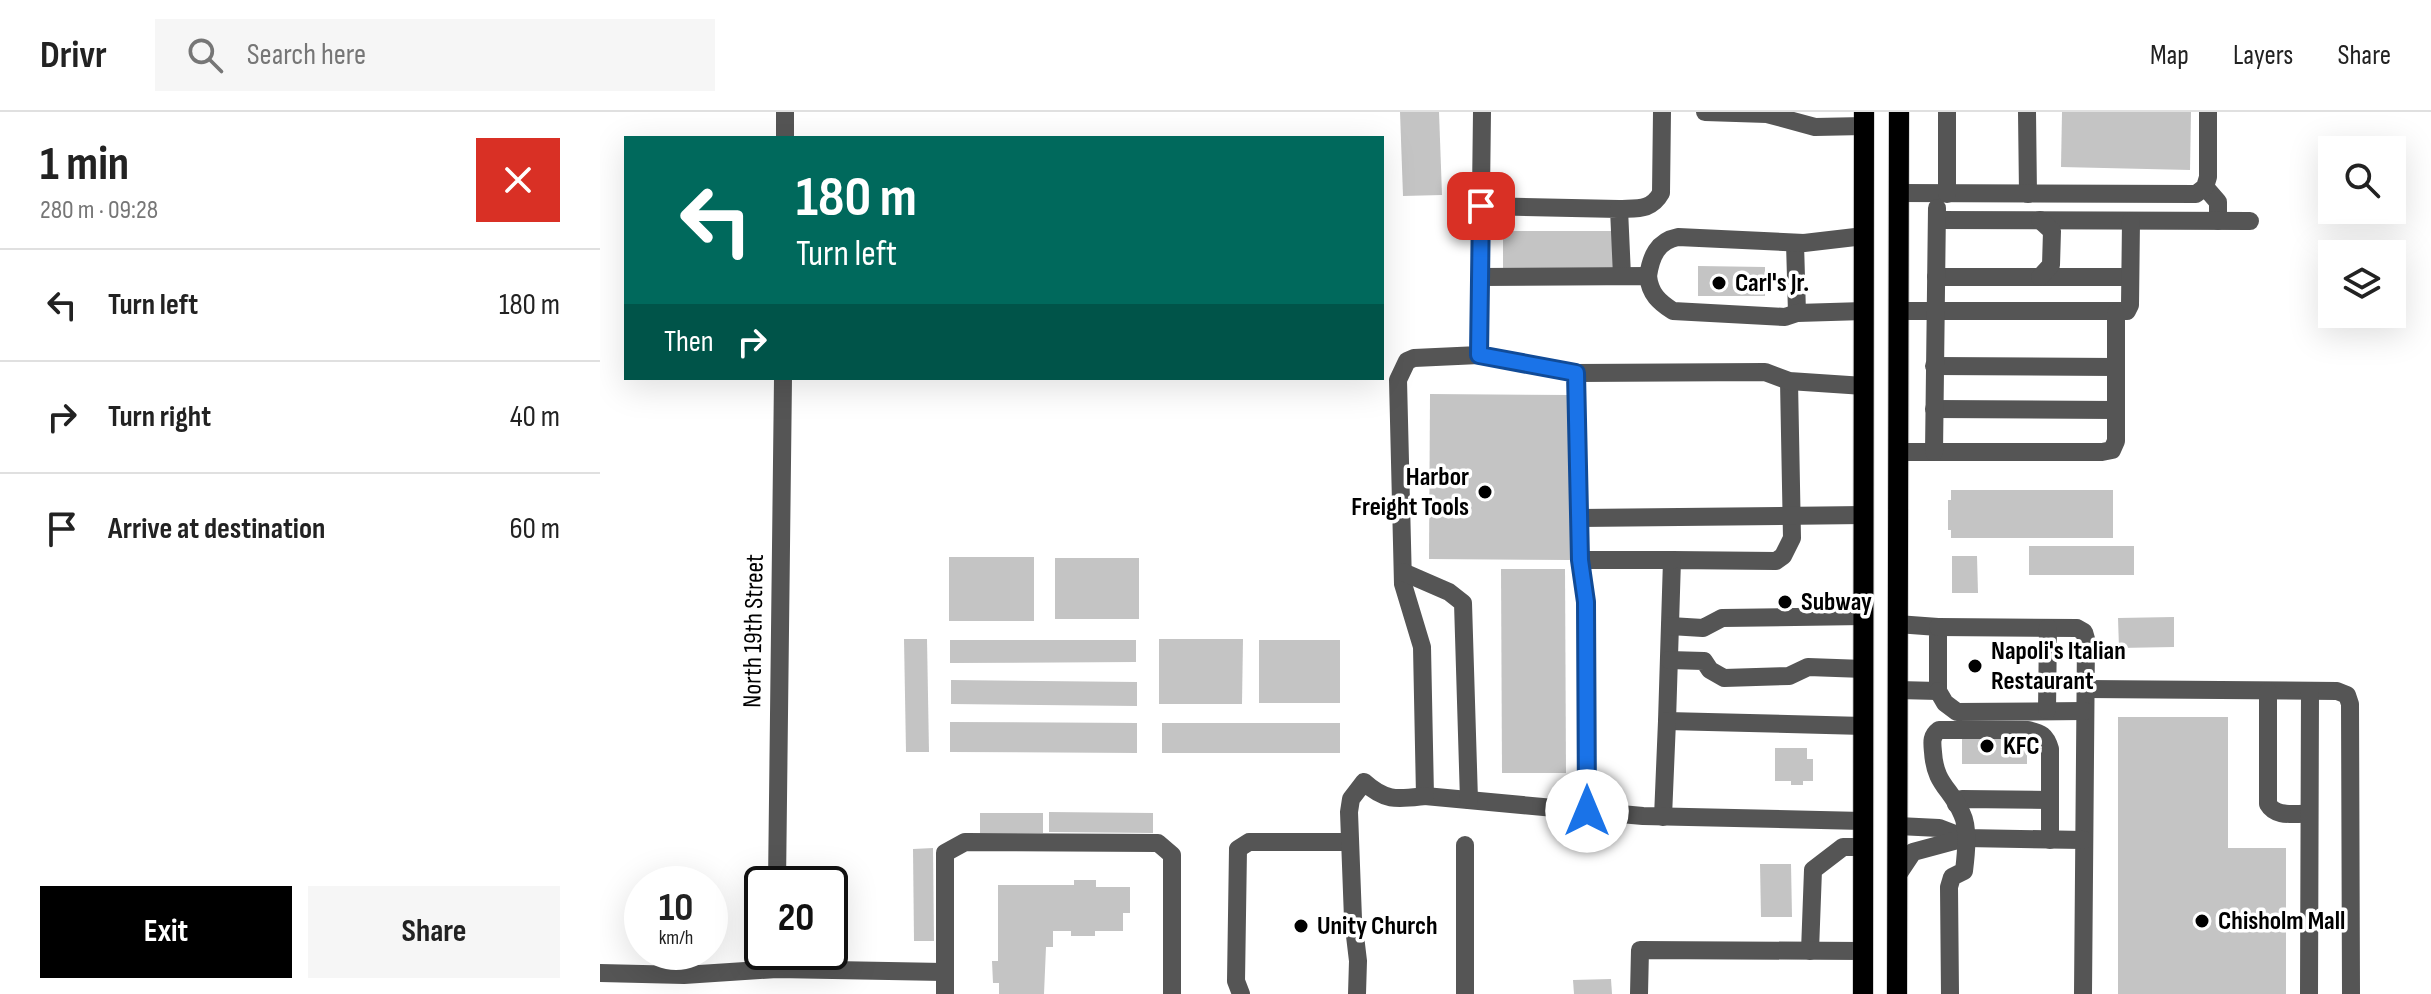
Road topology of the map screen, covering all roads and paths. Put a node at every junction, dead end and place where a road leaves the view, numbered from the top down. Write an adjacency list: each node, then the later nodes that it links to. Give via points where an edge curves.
1 (785, 112): 10 (street)
2 (1482, 112): 15 (street)
3 (1662, 112): 16 (street, via 1661,193 1648,208)
4 (1705, 112): 9 (street, via 1767,114 1815,127)
5 (1899, 112): 12 (main road)
6 (1947, 112): 13 (street)
7 (2027, 112): 14 (street)
8 (2208, 112): 11 (street)
9 (1864, 119): 23 (main road)
10 (785, 136)
11 (2205, 187): 14 (street, via 2196,194); 21 (street, via 2218,202)
12 (1899, 193): 13 (street); 34 (main road)
13 (1942, 194): 14 (street); 17 (street)
14 (2028, 194)
15 (1481, 206): 16 (street); 27 (street)
16 (1619, 209): 25 (street)
17 (1937, 220): 18 (street); 28 (street)
18 (2040, 220): 19 (street); 29 (street, via 2052,231 2053,241 2051,265)
19 (2064, 220): 20 (street); 30 (street)
20 (2131, 221): 21 (street); 31 (street)
21 (2218, 221): 22 (street)
22 (2250, 221)
23 (1864, 236): 24 (street); 33 (main road)
24 (1795, 243): 26 (street, via 1668,239 1651,258); 35 (street)
25 (1622, 276): 26 (street); 27 (street)
26 (1648, 276): 35 (street, via 1658,302 1673,311 1785,317)
27 (1480, 277): 37 (street)
28 (1936, 277): 29 (street); 32 (street)
29 (2040, 277): 30 (street)
30 (2064, 277): 31 (street)
31 (2130, 277): 36 (street, via 2130,305)
32 (1934, 310): 34 (street); 36 (street); 38 (street)
33 (1864, 311): 34 (main road); 35 (street); 43 (main road)
34 (1899, 311): 46 (main road)
35 (1797, 313)
36 (2116, 313): 39 (street)
37 (1479, 355): 40 (street); 53 (street, via 1414,358 1399,372)
38 (1934, 366): 39 (street); 44 (street)
39 (2116, 367): 45 (street)
40 (1576, 373): 42 (street, via 1765,372); 50 (street)
41 (783, 380): 89 (street, North 19th Street)
42 (1789, 381): 43 (street); 49 (street)
43 (1864, 386): 48 (main road)
44 (1934, 409): 45 (street); 47 (street)
45 (2116, 410): 47 (street, via 2112,450)
46 (1898, 452): 47 (street); 55 (main road)
47 (1934, 452)
48 (1864, 515): 49 (street); 54 (main road)
49 (1793, 516): 50 (street); 52 (street, via 1792,538 1776,561)
50 (1579, 518): 51 (street)
51 (1580, 560): 52 (street); 78 (street, via 1586,602)
52 (1672, 560): 56 (street)
53 (1403, 572): 74 (street, via 1422,647); 75 (street, via 1463,603)
54 (1864, 616): 58 (street, via 1722,618); 62 (main road)
55 (1897, 624): 57 (street); 64 (main road)
56 (1670, 626): 58 (street); 60 (street)
57 (1938, 627): 59 (street); 65 (street)
58 (1703, 628): 61 (street)
59 (2048, 628): 63 (street, via 2084,632); 68 (street)
60 (1669, 660): 61 (street); 71 (street)
61 (1704, 661): 62 (street, via 1724,678 1789,676 1808,667)
62 (1864, 669): 72 (main road)
63 (2086, 689): 66 (street); 69 (street)
64 (1898, 690): 65 (street); 82 (main road)
65 (1938, 691): 70 (street)
66 (2268, 691): 67 (street); 79 (street, via 2268,804 2278,813)
67 (2310, 691): 79 (street); 110 (street, via 2337,691 2347,695 2350,704)
68 (2047, 710): 69 (street); 70 (street)
69 (2085, 711): 85 (street)
70 (1957, 712): 73 (street)
71 (1667, 721): 72 (street); 80 (street)
72 (1864, 726): 81 (main road)
73 (1966, 730): 76 (street, via 2028,730 2047,738); 77 (street, via 1939,730 1932,738 1934,771)
74 (1425, 796): 75 (street); 86 (street, via 1395,799 1377,794 1364,782 1351,799)
75 (1469, 800): 78 (street)
76 (2050, 800): 77 (street, via 1962,799); 84 (street)
77 (1956, 804): 83 (street)
78 (1587, 811): 80 (street)
79 (2309, 814): 109 (street)
80 (1663, 817): 81 (street)
81 (1863, 821): 88 (main road)
82 (1898, 826): 83 (street, via 1939,828); 90 (main road)
83 (1965, 838): 84 (street); 90 (street, via 1913,852); 107 (street, via 1964,871 1952,877 1949,887)
84 (2050, 840): 85 (street)
85 (2084, 840): 108 (street)
86 (1349, 842): 101 (street, via 1249,842 1238,849 1236,981); 102 (street)
87 (1465, 845): 103 (street)
88 (1863, 847): 91 (street, via 1843,847 1813,870); 92 (main road)
89 (777, 866)
90 (1897, 876): 106 (main road)
91 (1810, 951): 92 (street); 104 (street, via 1640,950)
92 (1863, 951): 105 (main road)
93 (744, 965): 97 (street)
94 (848, 965): 95 (street)
95 (944, 972): 99 (street); 100 (street, via 945,853 965,842 1158,843 1172,855)
96 (600, 973): 97 (street)
97 (684, 975): 98 (street)
98 (685, 994)
99 (945, 994)
100 (1172, 994)
101 (1241, 994)
102 (1357, 994)
103 (1465, 994)
104 (1639, 994)
105 (1863, 994)
106 (1897, 994)
107 (1950, 994)
108 (2083, 994)
109 (2309, 994)
110 (2351, 994)

